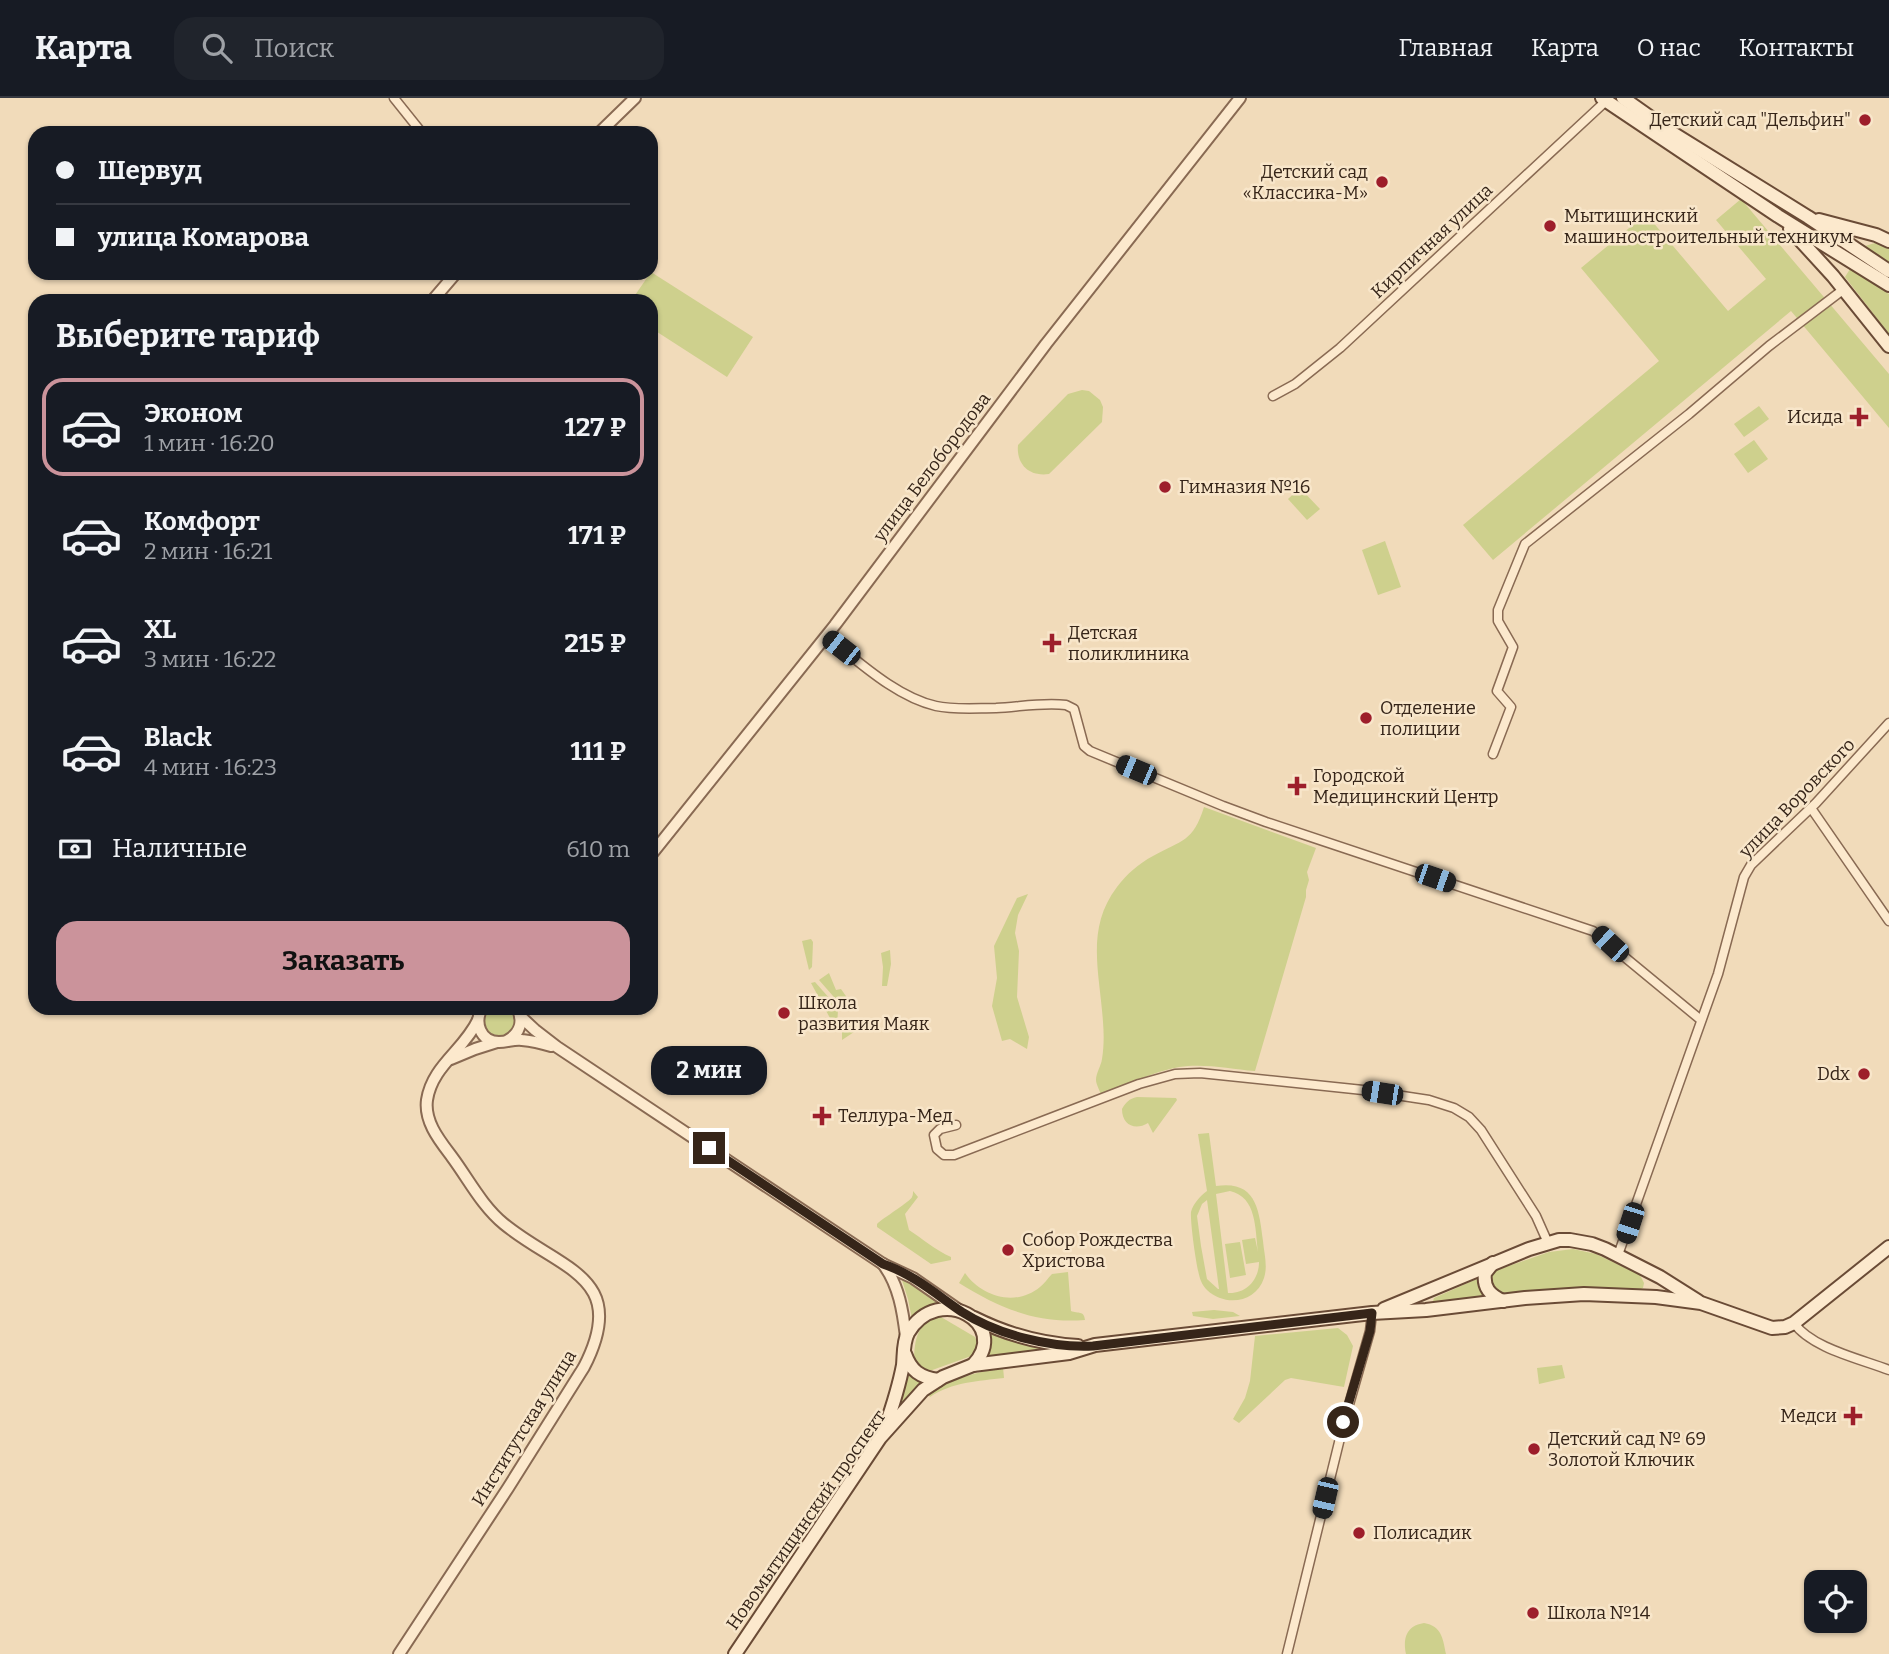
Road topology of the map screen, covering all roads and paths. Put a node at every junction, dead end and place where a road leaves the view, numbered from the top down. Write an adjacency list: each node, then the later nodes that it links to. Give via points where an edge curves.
1 (394, 98): 6 (street)
2 (635, 98): 7 (street)
3 (1240, 98): 18 (street, улица Белобородова, via 1046,344)
4 (1623, 98): 9 (main road)
5 (1604, 99): 8 (main road); 17 (street, Кирпичная улица, via 1340,348)
6 (416, 126)
7 (606, 126)
8 (1779, 216): 13 (main road); 14 (main road)
9 (1808, 217): 10 (main road); 11 (main road)
10 (1889, 241)
11 (1889, 271)
12 (450, 280): 15 (street)
13 (1889, 285)
14 (1844, 289): 16 (main road); 20 (street, via 1525,544 1498,610 1498,621 1513,647 1497,691 1510,707)
15 (438, 294)
16 (1889, 346)
17 (1273, 396)
18 (826, 636): 22 (street, улица Белобородова); 28 (street, via 897,689 927,704 943,708 1066,705 1074,709 1084,746 1090,751 1266,822 1593,930)
19 (1889, 723): 21 (street, улица Воровского)
20 (1493, 754)
21 (1811, 808): 23 (street); 28 (street, улица Воровского, via 1744,877)
22 (658, 846)
23 (1889, 921)
24 (478, 1015): 29 (street, via 483,1035)
25 (478, 1015): 31 (street, Институтская улица, via 464,1042)
26 (519, 1015): 29 (street, via 516,1034)
27 (522, 1015): 30 (street)
28 (1701, 1020): 35 (street, улица Воровского)
29 (502, 1041): 30 (street); 31 (street)
30 (557, 1047): 37 (street)
31 (445, 1062): 52 (street, Институтская улица, via 432,1082 426,1104 435,1131 497,1218 588,1283 598,1300 599,1323 584,1367)
32 (956, 1125): 33 (street, via 934,1135 937,1149 944,1155 1139,1084 1188,1073 1327,1085 1429,1100 1461,1111 1481,1130)
33 (1548, 1243): 35 (main road, Новомытищинский проспект, via 1580,1241); 36 (main road, Новомытищинский проспект)
34 (1889, 1247): 44 (main road)
35 (1618, 1255): 38 (main road, Новомытищинский проспект)
36 (1493, 1263): 40 (main road, via 1485,1273 1485,1286); 42 (main road, Новомытищинский проспект)
37 (883, 1264): 43 (street); 45 (street, via 896,1286)
38 (1642, 1266): 39 (main road, via 1650,1281); 41 (main road, Новомытищинский проспект)
39 (1641, 1296): 40 (main road, Новомытищинский проспект, via 1562,1295); 41 (main road, Новомытищинский проспект)
40 (1503, 1301): 42 (main road, Новомытищинский проспект)
41 (1701, 1303): 44 (main road, Новомытищинский проспект, via 1772,1328)
42 (1372, 1313): 46 (main road, Новомытищинский проспект); 54 (street)
43 (968, 1315): 45 (main road, via 941,1309 927,1313); 46 (main road, via 1042,1342); 48 (main road, via 983,1333 985,1349)
44 (1794, 1323): 49 (street, via 1818,1342)
45 (906, 1337): 47 (main road)
46 (1093, 1346): 48 (main road, Новомытищинский проспект)
47 (904, 1352): 50 (main road, via 915,1371); 51 (main road)
48 (973, 1365): 50 (main road, Новомытищинский проспект)
49 (1889, 1370)
50 (938, 1380): 51 (main road, Новомытищинский проспект, via 917,1395)
51 (880, 1438): 53 (main road, Новомытищинский проспект)
52 (399, 1654)
53 (735, 1654)
54 (1287, 1654)

